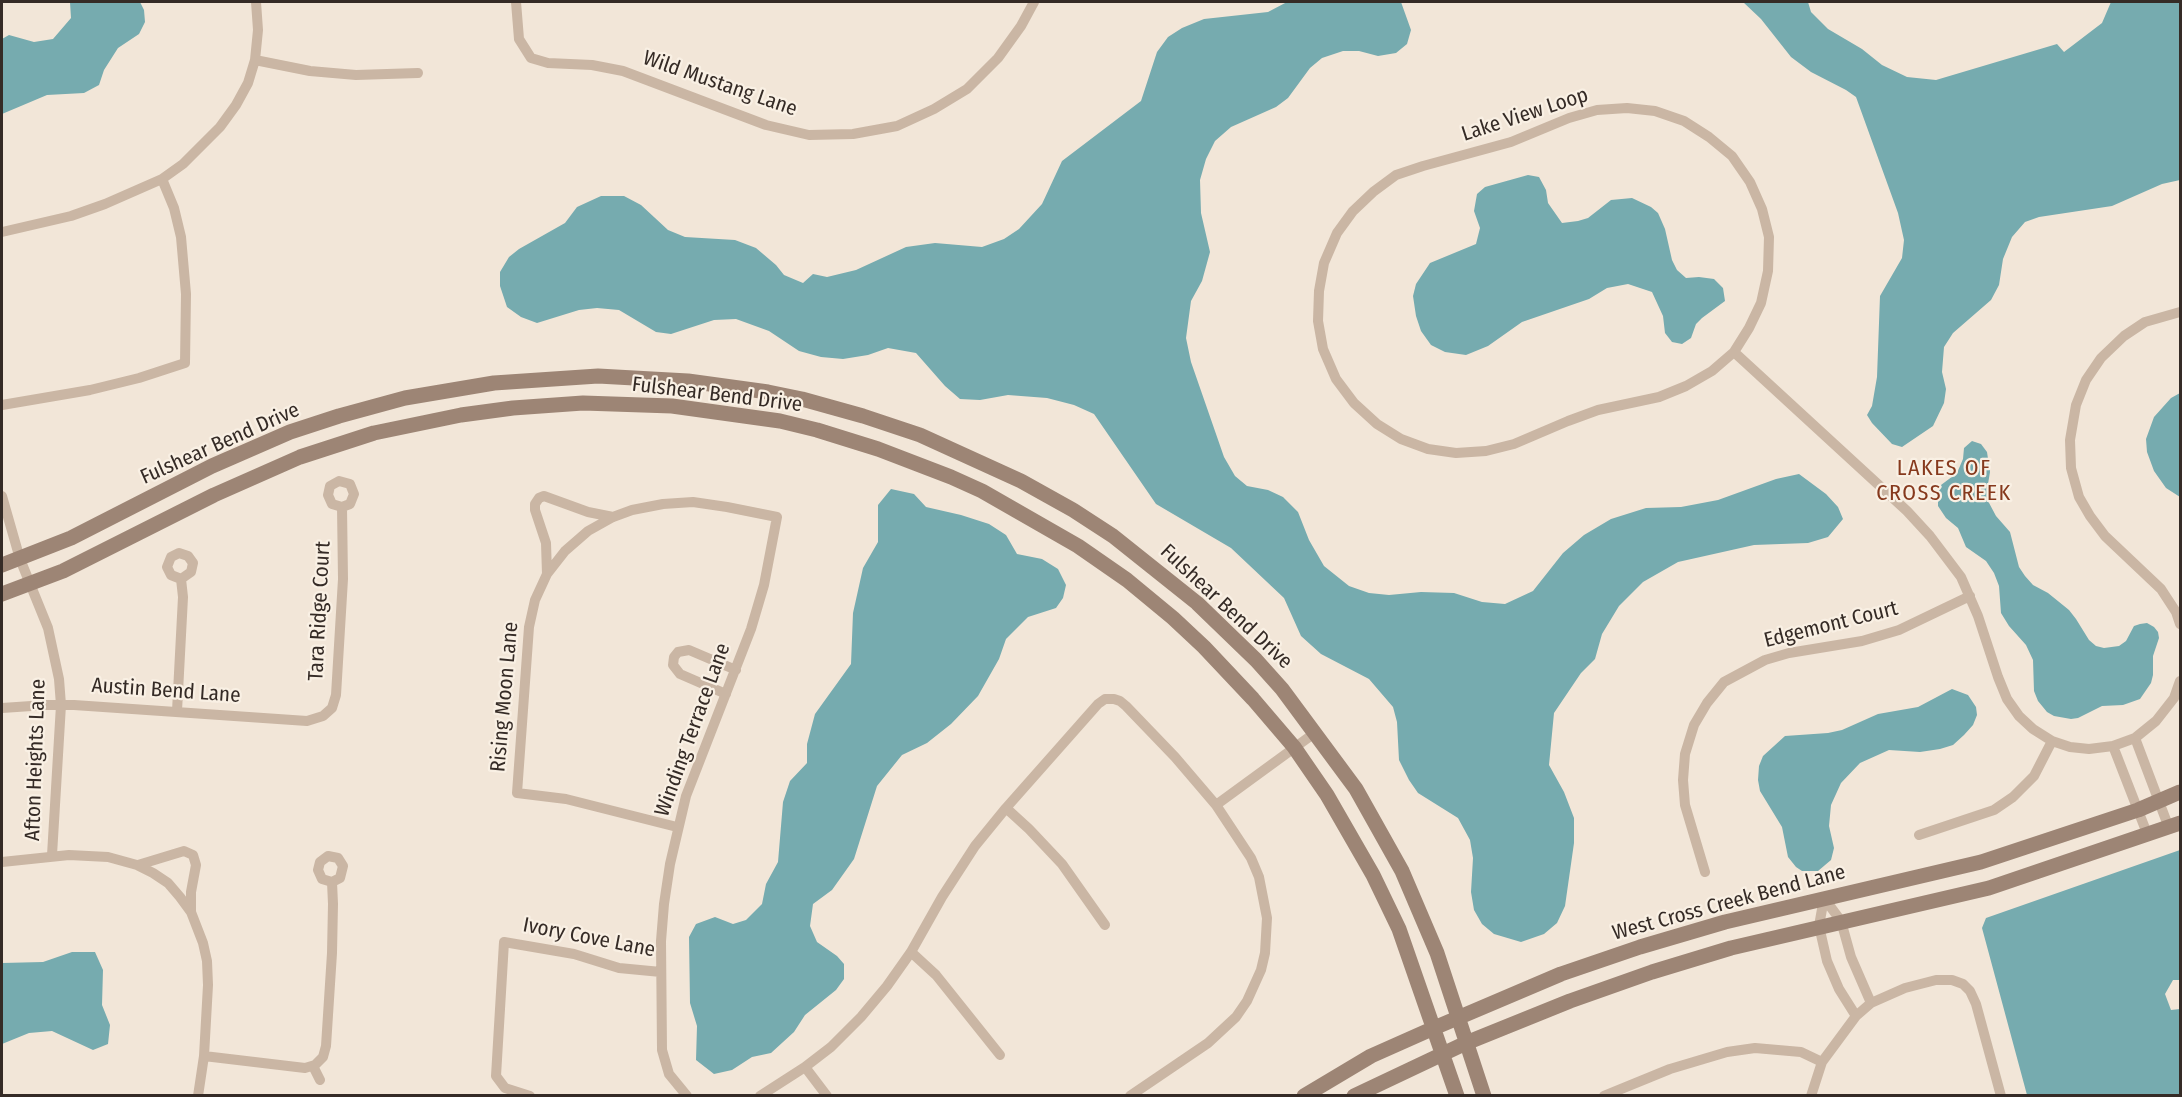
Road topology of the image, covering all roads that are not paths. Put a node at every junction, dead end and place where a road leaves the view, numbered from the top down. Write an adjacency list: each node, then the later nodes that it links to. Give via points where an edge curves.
1 (256, 2): 4 (street)
2 (516, 2): 3 (street, Wild Mustang Lane, via 519,39 531,58 623,71 766,125 809,135 852,134 897,126 967,89 998,58)
3 (1034, 2)
4 (255, 60): 5 (street, via 356,75); 6 (street, via 248,83 220,127)
5 (418, 74)
6 (162, 179): 7 (street, via 71,216); 11 (street, via 181,237 186,294 185,363 90,390)
7 (2, 232)
8 (2181, 312): 28 (street, via 2145,322 2101,358 2076,405 2070,440 2079,497 2090,516 2105,536 2161,589)
9 (1734, 351): 9 (street, Lake View Loop, via 1686,386 1659,397 1598,410 1514,444 1456,453 1428,449 1377,424 1354,403 1336,378 1323,349 1318,321 1324,263 1337,233 1353,211 1396,175 1511,142 1597,110 1655,111 1684,121 1732,156 1762,209 1768,237 1768,271 1761,303); 27 (street, via 1907,511 1950,560)
10 (700, 382): 12 (main road); 13 (main road, Fulshear Bend Drive, via 598,376 494,383 405,398); 15 (main road, Fulshear Bend Drive, via 768,392 863,416 920,435)
11 (2, 405)
12 (697, 409): 14 (main road, Fulshear Bend Drive, via 613,403 513,408 420,422); 17 (main road, Fulshear Bend Drive, via 780,421 846,438 951,477)
13 (312, 425): 14 (main road); 21 (main road, Fulshear Bend Drive, via 233,456 82,533)
14 (320, 450): 25 (main road, Fulshear Bend Drive, via 246,480 112,548)
15 (1021, 481): 17 (main road); 36 (main road, Fulshear Bend Drive, via 1113,536 1197,603 1256,660)
16 (2, 496): 21 (street, Afton Heights Lane)
17 (1008, 505): 40 (main road, Fulshear Bend Drive, via 1096,557 1173,618 1228,672)
18 (342, 507): 35 (street, Tara Ridge Court, via 343,579 336,695)
19 (613, 517): 20 (street, Rising Moon Lane, via 663,504 693,502); 23 (street, Rising Moon Lane, via 580,538); 23 (street, via 544,496 538,498 535,510 546,543)
20 (777, 517): 29 (street, Winding Terrace Lane, via 764,585)
21 (20, 559): 22 (main road, Fulshear Bend Drive); 25 (street, Afton Heights Lane)
22 (2, 565)
23 (547, 574): 47 (street, Rising Moon Lane, via 535,600 529,627 517,793 566,799)
24 (182, 579): 34 (street)
25 (30, 584): 26 (main road, Fulshear Bend Drive); 32 (street, Afton Heights Lane, via 55,651)
26 (2, 594)
27 (1970, 597): 38 (street, via 2007,699 2026,723); 53 (street, Edgemont Court, via 1899,630 1765,660 1724,682 1694,725 1685,754 1685,805)
28 (2181, 624)
29 (736, 670): 31 (street, Winding Terrace Lane); 31 (street, via 688,650 674,657 673,664 680,674)
30 (2181, 681): 37 (street, via 2174,698 2156,721)
31 (726, 694): 47 (street, Winding Terrace Lane, via 695,769)
32 (61, 705): 33 (street, Austin Bend Lane); 34 (street, Austin Bend Lane); 50 (street, Afton Heights Lane)
33 (2, 708)
34 (177, 711): 35 (street, Austin Bend Lane, via 307,721)
35 (326, 714)
36 (1316, 732): 40 (street); 64 (main road, Fulshear Bend Drive, via 1356,789 1402,871)
37 (2135, 738): 39 (street); 42 (street)
38 (2052, 741): 39 (street, via 2089,749); 48 (street, via 2034,776 2013,797 1994,810)
39 (2113, 746): 45 (street)
40 (1294, 747): 43 (street); 65 (main road, Fulshear Bend Drive, via 1343,821 1388,906)
41 (2181, 792): 42 (main road, West Cross Creek Bend Lane)
42 (2159, 801): 45 (main road, West Cross Creek Bend Lane); 46 (street)
43 (1216, 805): 44 (street, via 1126,706 1105,699); 79 (street, via 1259,877 1265,899 1266,936 1261,970 1236,1017 1208,1043)
44 (1006, 808): 58 (street, via 1062,864); 60 (street, via 975,846)
45 (2138, 810): 49 (street); 55 (main road, West Cross Creek Bend Lane, via 1981,862)
46 (2175, 826): 49 (main road, West Cross Creek Bend Lane)
47 (677, 827): 61 (street, Winding Terrace Lane, via 664,904)
48 (1919, 835)
49 (2148, 836): 57 (main road, West Cross Creek Bend Lane, via 1989,888)
50 (52, 855): 51 (street); 52 (street, via 97,855)
51 (2, 862)
52 (137, 865): 56 (street, via 168,884); 56 (street, via 191,853 196,865)
53 (1705, 873)
54 (332, 882): 71 (street, via 333,937 326,1046 323,1057)
55 (1824, 898): 57 (street); 59 (street); 64 (main road, West Cross Creek Bend Lane, via 1640,947 1561,974)
56 (191, 912): 69 (street, via 207,961)
57 (1841, 921): 59 (main road, West Cross Creek Bend Lane); 62 (street)
58 (1105, 925)
59 (1819, 926): 63 (street, via 1827,961); 66 (main road, West Cross Creek Bend Lane, via 1652,972)
60 (911, 952): 68 (street, via 936,975); 72 (street, via 861,1017)
61 (661, 972): 75 (street, Ivory Cove Lane, via 620,968 565,952 504,942 496,1076 505,1088); 76 (street, Winding Terrace Lane, via 662,1050 676,1085)
62 (1871, 1003): 63 (street); 86 (street, via 1936,980 1963,984 1976,1004)
63 (1856, 1016): 70 (street)
64 (1458, 1017): 65 (main road, West Cross Creek Bend Lane); 66 (main road, Fulshear Bend Drive)
65 (1434, 1028): 67 (main road, Fulshear Bend Drive); 80 (main road, West Cross Creek Bend Lane, via 1371,1056)
66 (1466, 1043): 67 (main road, West Cross Creek Bend Lane); 83 (main road, Fulshear Bend Drive)
67 (1443, 1053): 81 (main road, West Cross Creek Bend Lane); 82 (main road, Fulshear Bend Drive)
68 (1000, 1055)
69 (204, 1056): 71 (street); 74 (street)
70 (1822, 1062): 84 (street, via 1801,1052 1755,1048 1727,1052); 85 (street)
71 (313, 1065): 73 (street)
72 (805, 1067): 77 (street); 78 (street)
73 (320, 1080)
74 (198, 1095)
75 (530, 1095)
76 (687, 1095)
77 (760, 1095)
78 (827, 1095)
79 (1130, 1095)
80 (1304, 1095)
81 (1354, 1095)
82 (1457, 1095)
83 (1484, 1095)
84 (1604, 1095)
85 (1811, 1095)
86 (2001, 1095)

